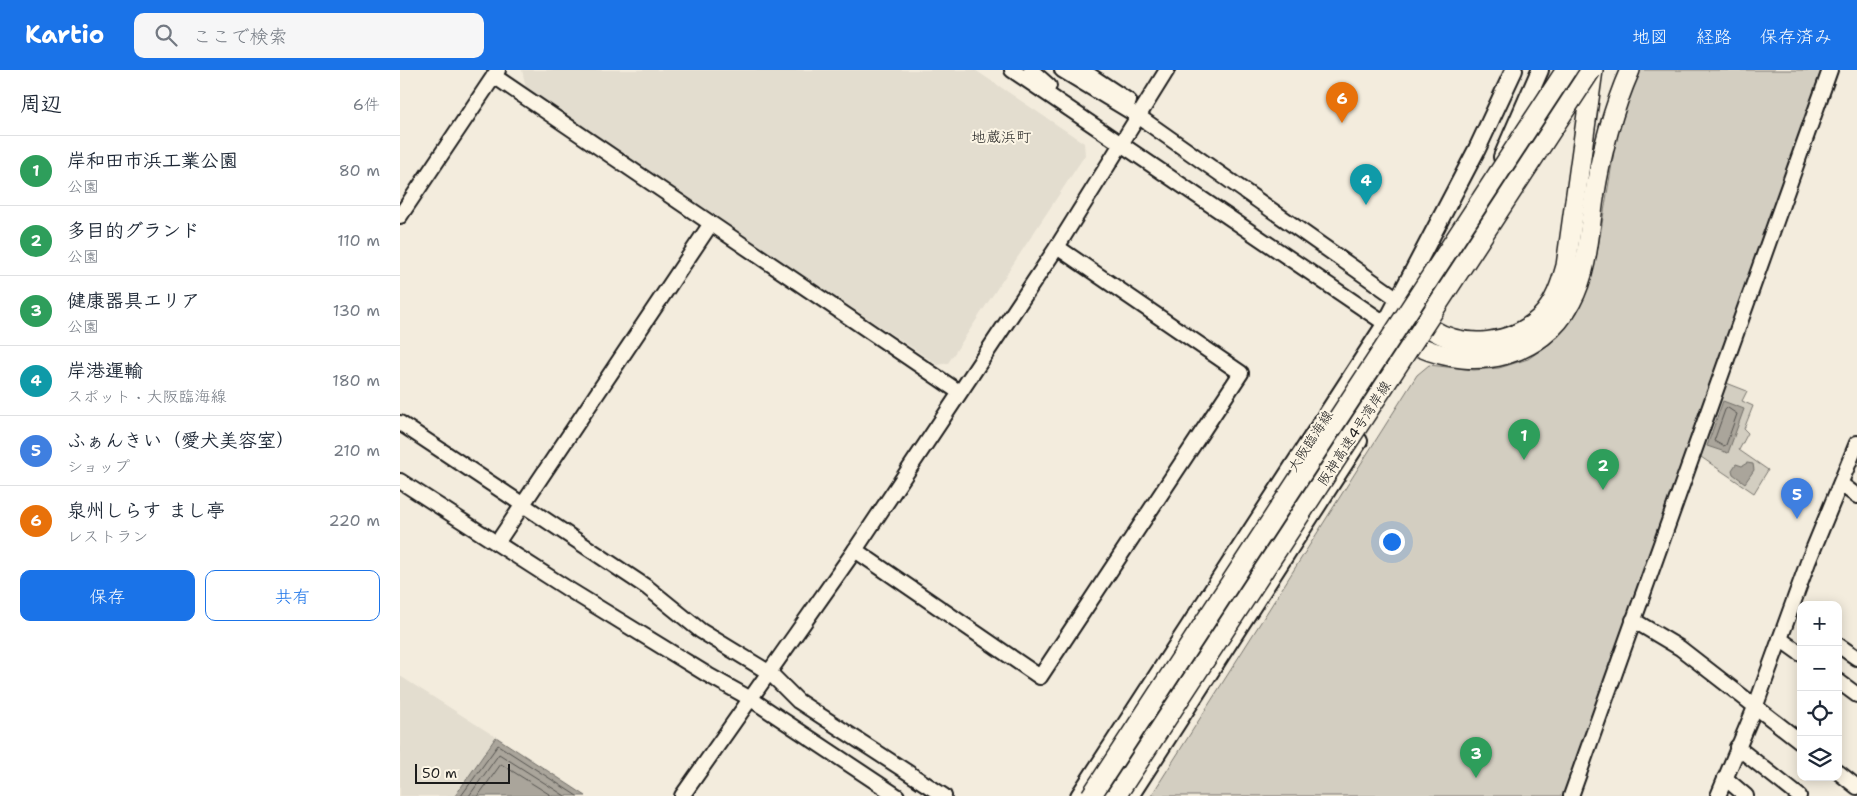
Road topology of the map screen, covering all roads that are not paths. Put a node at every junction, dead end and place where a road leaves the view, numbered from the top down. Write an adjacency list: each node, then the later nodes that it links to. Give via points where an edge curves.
1 (1012, 70): 14 (street)
2 (1031, 70): 14 (street)
3 (1062, 70): 13 (street)
4 (1082, 70): 13 (street)
5 (1167, 70): 13 (street)
6 (1514, 70): 19 (main road, 大阪臨海線)
7 (1540, 70): 21 (main road, via 1453,286)
8 (1566, 70): 53 (highway, 阪神高速4号湾岸線, bridge)
9 (1592, 70): 21 (highway, via 1566,266 1553,300 1542,316 1528,327 1493,341 1457,340); 54 (highway, 阪神高速4号湾岸線, bridge)
10 (1630, 70): 22 (highway, via 1603,150 1580,279 1572,301 1559,320 1524,349 1501,356 1454,358)
11 (1830, 70): 34 (street)
12 (496, 73): 16 (street); 17 (street)
13 (1140, 113): 15 (street); 19 (street, via 1186,141 1224,176)
14 (1091, 123): 15 (street)
15 (1121, 143): 18 (street); 20 (street)
16 (400, 216)
17 (710, 225): 23 (street); 29 (street)
18 (1057, 247): 23 (street); 31 (street, via 1241,373 1040,677)
19 (1398, 297): 20 (main road, 大阪臨海線); 21 (street)
20 (1386, 322): 22 (street); 52 (main road, 大阪臨海線)
21 (1431, 329): 22 (main road)
22 (1420, 347): 55 (main road)
23 (959, 392): 31 (street)
24 (400, 423): 29 (street)
25 (1857, 443): 27 (street)
26 (400, 481): 30 (street)
27 (1841, 484): 28 (street); 32 (street)
28 (1857, 496)
29 (522, 505): 30 (street); 39 (street, via 648,588 701,631)
30 (497, 543): 42 (street)
31 (855, 550): 39 (street)
32 (1789, 612): 33 (street); 35 (street)
33 (1797, 617)
34 (1633, 620): 43 (street, via 1680,648); 56 (street)
35 (1780, 639): 37 (street); 43 (street)
36 (1839, 646): 38 (street)
37 (1797, 651)
38 (1857, 658)
39 (770, 673): 42 (street); 49 (street, via 798,701)
40 (1842, 684): 41 (street)
41 (1857, 695)
42 (751, 699): 50 (street); 51 (street)
43 (1756, 705): 44 (street); 45 (street)
44 (1797, 739)
45 (1737, 747): 47 (street); 59 (street)
46 (1842, 775): 48 (street)
47 (1725, 778): 57 (street); 58 (street)
48 (1857, 787)
49 (939, 795)
50 (682, 796)
51 (897, 796)
52 (1079, 796)
53 (1091, 796)
54 (1116, 796)
55 (1130, 796)
56 (1570, 796)
57 (1718, 796)
58 (1746, 796)
59 (1799, 796)

